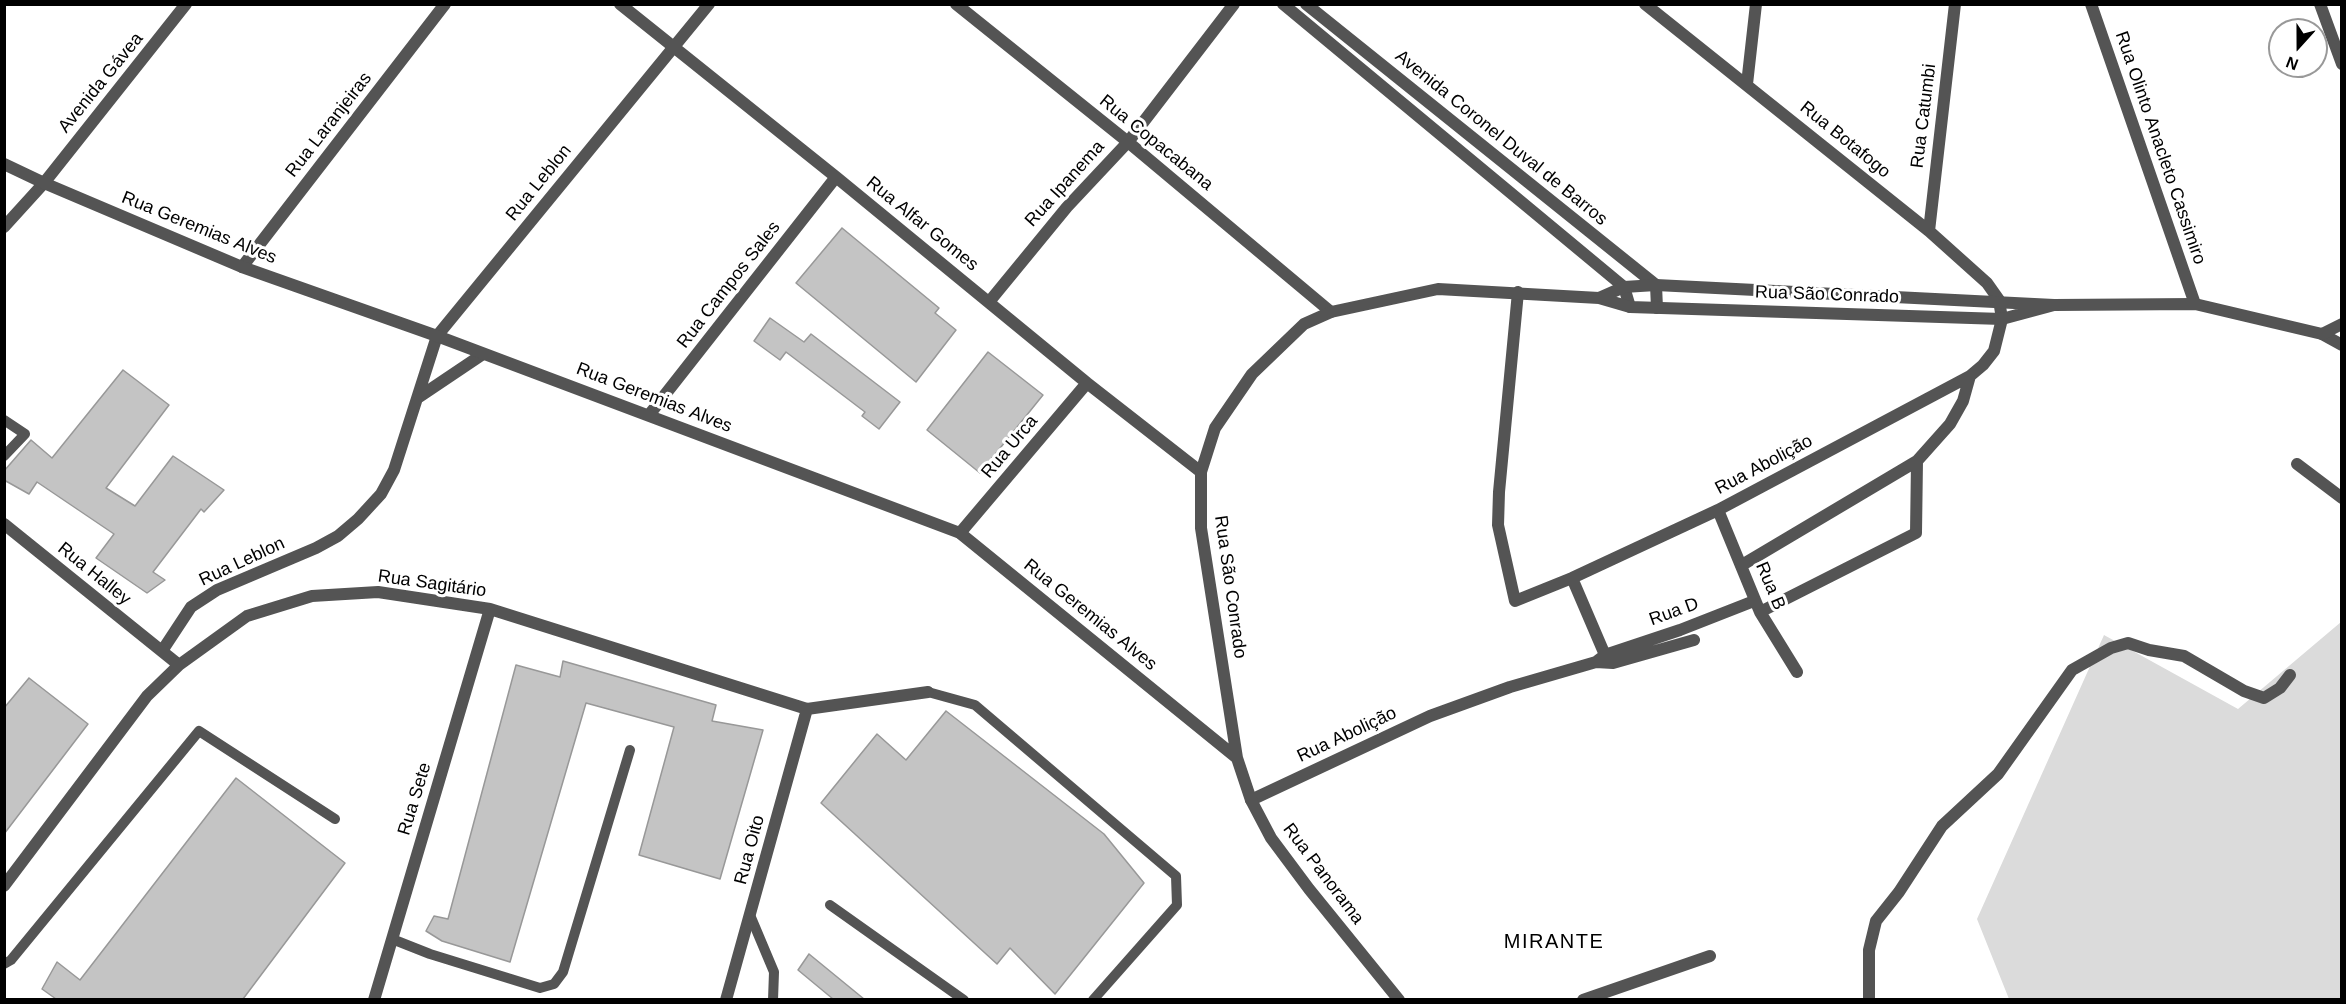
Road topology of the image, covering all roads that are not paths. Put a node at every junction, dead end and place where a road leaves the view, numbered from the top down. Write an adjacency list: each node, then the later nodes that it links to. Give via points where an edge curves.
1 (186, 4): 22 (street, Avenida Gávea)
2 (445, 4): 27 (street, Rua Laranjeiras)
3 (620, 4): 14 (street, Rua Alfar Gomes)
4 (709, 4): 14 (street, Rua Leblon)
5 (956, 4): 19 (street, Rua Copacabana)
6 (1234, 4): 19 (street, Rua Ipanema)
7 (1283, 4): 18 (street, Avenida Coronel Duval de Barros)
8 (1306, 4): 17 (street, Avenida Coronel Duval de Barros)
9 (1645, 4): 16 (street, Rua Botafogo)
10 (1756, 4): 16 (street)
11 (1955, 4): 26 (street, Rua Catumbi)
12 (2091, 4): 34 (street, Rua Olinto Anacleto Cassimiro)
13 (2320, 4): 15 (street)
14 (673, 48): 21 (street, Rua Alfar Gomes); 42 (street, Rua Leblon)
15 (2342, 64)
16 (1747, 84): 26 (street, Rua Botafogo)
17 (1413, 91): 18 (street); 23 (street, Avenida Coronel Duval de Barros)
18 (1402, 103): 25 (street, Avenida Coronel Duval de Barros)
19 (1128, 142): 33 (street, Rua Ipanema, via 1067,207); 38 (street, Rua Copacabana)
20 (4, 164): 22 (street, Rua Geremias Alves)
21 (836, 177): 33 (street, Rua Alfar Gomes); 48 (street, Rua Campos Sales)
22 (44, 183): 24 (street, Avenida Gávea); 27 (street, Rua Geremias Alves)
23 (1570, 216): 25 (street); 28 (street, Avenida Coronel Duval de Barros)
24 (4, 227)
25 (1557, 231): 29 (street, Avenida Coronel Duval de Barros)
26 (1929, 231): 32 (street, Rua Botafogo, via 1987,283)
27 (242, 267): 42 (street, Rua Geremias Alves)
28 (1656, 285): 29 (street, Rua São Conrado); 32 (street, Rua São Conrado); 37 (street)
29 (1624, 286): 31 (street, Rua São Conrado); 36 (street)
30 (1518, 292): 31 (street, Rua São Conrado); 38 (street, Rua São Conrado, via 1438,289); 59 (street, Rua Abolição, via 1498,525 1515,601)
31 (1599, 298): 36 (street, Rua São Conrado)
32 (1999, 300): 35 (street, Rua São Conrado); 39 (street, Rua Botafogo)
33 (988, 302): 46 (street, Rua Alfar Gomes)
34 (2195, 304): 35 (street, Rua São Conrado); 41 (street, Rua São Conrado)
35 (2054, 305): 39 (street, Rua São Conrado)
36 (1630, 307): 37 (street, Rua São Conrado)
37 (1658, 308): 39 (street, Rua São Conrado)
38 (1331, 312): 53 (street, Rua São Conrado, via 1304,324 1252,374 1215,428)
39 (2002, 318): 45 (street, Rua Abolição, via 1994,351)
40 (2342, 324): 41 (street)
41 (2322, 334): 43 (street, Rua São Conrado)
42 (437, 336): 44 (street, Rua Geremias Alves); 47 (street, Rua Leblon)
43 (2342, 345)
44 (483, 354): 47 (street); 48 (street, Rua Geremias Alves)
45 (1970, 376): 51 (street, Rua Abolição, via 1963,401 1950,424); 55 (street, Rua Abolição)
46 (1087, 383): 53 (street, Rua Alfar Gomes); 57 (street, Rua Urca)
47 (419, 397): 63 (street, Rua Leblon, via 394,470 381,494 358,519 338,536 218,590 191,607)
48 (649, 415): 57 (street, Rua Geremias Alves)
49 (4, 420): 50 (lane, via 25,434)
50 (4, 456)
51 (1917, 461): 58 (street, Rua Abolição); 60 (street, via 1916,533)
52 (2297, 464): 54 (street)
53 (1201, 472): 71 (street, Rua São Conrado, via 1201,528)
54 (2342, 498)
55 (1718, 510): 58 (street, Rua B); 59 (street, Rua Abolição)
56 (7, 530): 63 (street, Rua Halley)
57 (960, 533): 71 (street, Rua Geremias Alves)
58 (1742, 565): 60 (street, Rua B)
59 (1572, 578): 64 (street)
60 (1757, 606): 64 (street, Rua D); 66 (street, Rua B)
61 (490, 609): 65 (street, Rua Sagitário, via 378,592 312,597 247,615); 69 (street, Rua Sagitário); 77 (street, Rua Sete)
62 (1694, 640): 64 (street, Rua Abolição, via 1612,663)
63 (162, 651): 65 (street, Rua Halley)
64 (1601, 659): 72 (street, Rua Abolição, via 1430,716)
65 (179, 665): 74 (street, Rua Sagitário, via 147,696)
66 (1797, 672)
67 (2290, 675): 87 (street, via 2280,688 2264,698 2244,692 2184,656 2128,644 2111,648 2072,670 1998,774 1942,826 1876,921 1869,950)
68 (928, 692): 69 (street, Rua Sagitário); 84 (lane, via 975,705 1176,876 1177,905)
69 (807, 709): 76 (street, Rua Oito)
70 (630, 750): 77 (lane, via 563,972 554,984 540,988)
71 (1237, 758): 72 (street, Rua Panorama)
72 (1251, 800): 85 (street, Rua Panorama, via 1277,847)
73 (334, 819): 79 (lane, via 200,731)
74 (4, 886)
75 (830, 905): 83 (lane)
76 (750, 915): 81 (street, Rua Oito); 82 (lane, via 774,972)
77 (392, 939): 80 (street, Rua Sete)
78 (1710, 956): 86 (street)
79 (4, 964)
80 (374, 999)
81 (726, 999)
82 (773, 999)
83 (964, 999)
84 (1093, 999)
85 (1399, 999)
86 (1583, 999)
87 (1869, 999)

